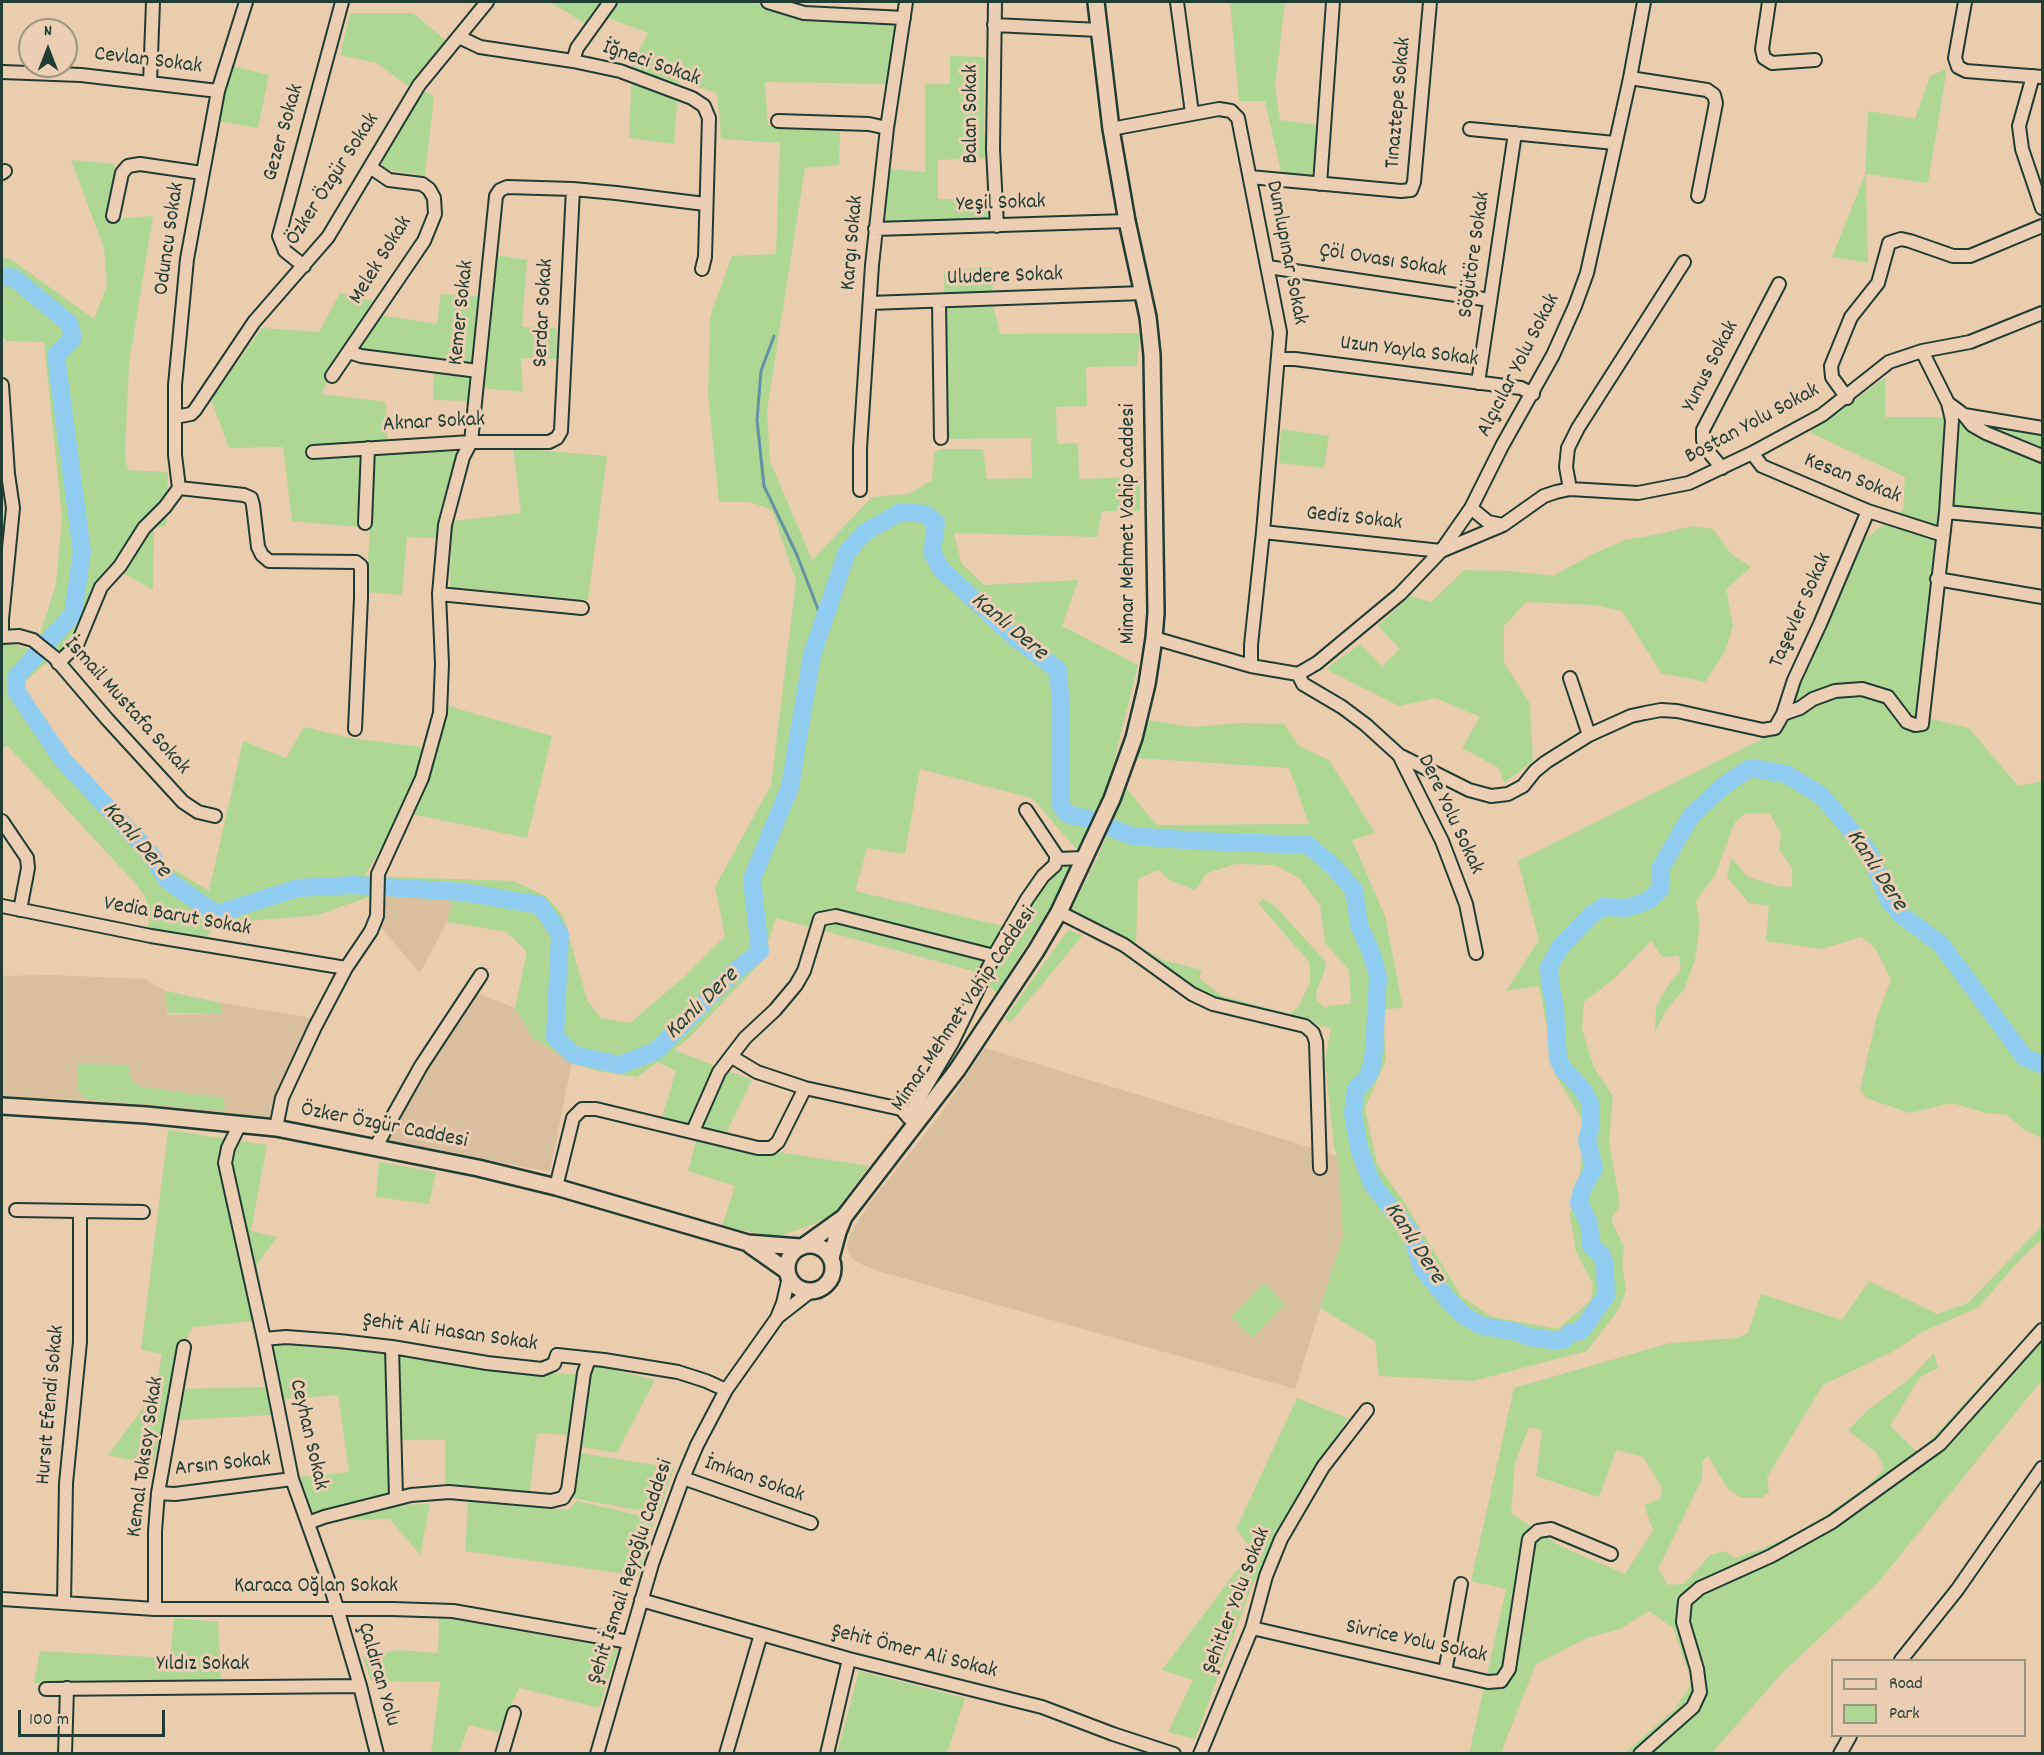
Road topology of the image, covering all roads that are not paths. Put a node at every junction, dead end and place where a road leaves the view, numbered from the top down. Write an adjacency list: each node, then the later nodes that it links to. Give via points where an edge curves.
1 (153, 2): 25 (street)
2 (246, 2): 26 (street, Oduncu Sokak)
3 (342, 2): 48 (street, Gezer Sokak, via 279,236 285,251)
4 (487, 2): 19 (street, Özker Özgür Sokak)
5 (610, 2): 21 (street, via 577,48)
6 (768, 2): 16 (street, via 804,13)
7 (906, 2): 16 (street, Kargı Sokak)
8 (994, 2): 17 (street, Balan Sokak)
9 (1096, 2): 18 (main road, Mimar Mehmet Vahip Caddesi)
10 (1177, 2): 27 (street)
11 (1333, 2): 37 (street)
12 (1430, 2): 37 (street, Tınaztepe Sokak, via 1411,190)
13 (1644, 2): 24 (street, Alçıcılar Yolu Sokak)
14 (1769, 2): 20 (street, via 1764,58 1772,63)
15 (1965, 2): 23 (street, via 1955,58 1958,67 1966,71)
16 (904, 18): 29 (street, Kargı Sokak)
17 (994, 25): 18 (street); 44 (street, Balan Sokak)
18 (1099, 30): 30 (main road, Mimar Mehmet Vahip Caddesi)
19 (459, 37): 21 (street, İğneci Sokak, via 480,46); 34 (street, Özker Özgür Sokak, via 419,85)
20 (1815, 60)
21 (573, 61): 40 (street, İğneci Sokak, via 620,71 704,106 709,118)
22 (2, 72): 25 (street, Cevlan Sokak)
23 (2038, 76): 41 (street, via 2019,126 2022,149)
24 (1630, 78): 33 (street, Alçıcılar Yolu Sokak); 39 (street, via 1707,90 1714,95 1716,103)
25 (150, 83): 26 (street, Cevlan Sokak)
26 (218, 91): 35 (street, Oduncu Sokak)
27 (1192, 113): 30 (street); 36 (street, Dumlupınar Sokak, via 1220,109 1231,111 1238,118)
28 (778, 121): 29 (street)
29 (887, 128): 46 (street, Kargı Sokak)
30 (1111, 129): 43 (main road, Mimar Mehmet Vahip Caddesi)
31 (1470, 129): 32 (street)
32 (1515, 133): 33 (street); 53 (street, Söğütöre Sokak)
33 (1615, 143): 64 (street, Alçıcılar Yolu Sokak, via 1587,273)
34 (370, 167): 48 (street, Özker Özgür Sokak, via 328,237); 58 (street, Melek Sokak, via 389,180 422,184 429,189 435,214 424,241)
35 (202, 173): 42 (street, via 140,164 128,166 122,173); 68 (street, Oduncu Sokak, via 187,259)
36 (1250, 177): 37 (street, Tınaztepe Sokak); 49 (street, Dumlupınar Sokak)
37 (1320, 184)
38 (573, 189): 40 (street); 60 (street, Kemer Sokak, via 507,187 496,196); 70 (street, Serdar Sokak, via 561,431)
39 (1698, 196)
40 (705, 204): 50 (street, İğneci Sokak)
41 (2043, 208)
42 (113, 216)
43 (1127, 221): 44 (street, Yeşil Sokak); 52 (main road, Mimar Mehmet Vahip Caddesi)
44 (997, 226): 46 (street, Yeşil Sokak)
45 (2043, 226): 65 (street, via 1970,256 1953,256 1901,239 1889,243 1878,283 1851,317 1831,366 1832,377)
46 (875, 229): 55 (street, Kargı Sokak)
47 (1684, 262): 80 (street, via 1578,428 1568,448)
48 (304, 266): 68 (street, Özker Özgür Sokak, via 254,322 195,410)
49 (1268, 267): 53 (street, Çöl Ovası Sokak); 59 (street, Dumlupınar Sokak, via 1280,332)
50 (702, 269)
51 (1779, 284): 77 (street, Yunus Sokak, via 1703,430 1707,450)
52 (1143, 293): 54 (street, Uludere Sokak); 96 (main road, Mimar Mehmet Vahip Caddesi, via 1152,354)
53 (1490, 300): 62 (street, Söğütöre Sokak)
54 (939, 302): 55 (street, Uludere Sokak); 71 (street)
55 (870, 303): 81 (street, Kargı Sokak)
56 (2043, 313): 57 (street, Bostan Yolu Sokak, via 1971,342)
57 (1922, 351): 65 (street, Bostan Yolu Sokak, via 1889,362); 66 (street)
58 (349, 352): 60 (street); 61 (street, Melek Sokak)
59 (1279, 359): 62 (street, Uzun Yayla Sokak); 88 (street, Dumlupınar Sokak)
60 (478, 371): 72 (street, Kemer Sokak)
61 (332, 376)
62 (1478, 383): 64 (street, Uzun Yayla Sokak, via 1521,388)
63 (2, 391): 78 (street)
64 (1533, 394): 82 (street, Alçıcılar Yolu Sokak)
65 (1847, 398): 75 (street, Bostan Yolu Sokak, via 1822,416)
66 (1948, 403): 67 (street); 84 (street, via 1952,420)
67 (1964, 415): 69 (street); 76 (street, via 1986,433)
68 (175, 417): 79 (street, Oduncu Sokak)
69 (2043, 428)
70 (557, 438): 72 (street, Aknar Sokak, via 549,442)
71 (941, 438)
72 (471, 442): 73 (street, Aknar Sokak); 92 (street, Kemer Sokak, via 463,457 445,525)
73 (368, 448): 74 (street, Aknar Sokak); 86 (street)
74 (313, 452)
75 (1752, 453): 77 (street, Bostan Yolu Sokak); 83 (street, Kesan Sokak, via 1762,466)
76 (2043, 456)
77 (1722, 468): 80 (street, Bostan Yolu Sokak, via 1689,483 1638,493)
78 (4, 474): 95 (street, via 13,508)
79 (179, 488): 97 (street, via 101,587 77,645); 102 (street, via 251,498 258,548 269,561 356,562 360,566)
80 (1570, 489): 87 (street, Bostan Yolu Sokak, via 1544,496)
81 (860, 490)
82 (1471, 508): 87 (street, via 1488,522); 90 (street, Alçıcılar Yolu Sokak)
83 (1868, 511): 89 (street, Kesan Sokak); 101 (street, Taşevler Sokak)
84 (1946, 512): 85 (street); 89 (street)
85 (2043, 521)
86 (364, 523)
87 (1503, 525): 90 (street, Bostan Yolu Sokak)
88 (1263, 532): 90 (street, Gediz Sokak); 98 (street, Dumlupınar Sokak)
89 (1943, 535): 91 (street)
90 (1441, 551): 99 (street, Alçıcılar Yolu Sokak, via 1400,594 1317,663)
91 (1937, 579): 93 (street); 101 (street, via 1922,724 1907,722 1888,697 1862,689 1835,690)
92 (439, 594): 94 (street); 115 (street, Kemer Sokak, via 440,714 422,778 378,874 377,916)
93 (2043, 597)
94 (582, 608)
95 (2, 637): 97 (street, İsmail Mustafa Sokak, via 26,637)
96 (1154, 638): 98 (street); 108 (main road, Mimar Mehmet Vahip Caddesi, via 1134,738)
97 (56, 660): 106 (street, İsmail Mustafa Sokak, via 183,802 198,812)
98 (1251, 666): 99 (street)
99 (1298, 674): 104 (street, Dere Yolu Sokak, via 1303,684 1342,707)
100 (1570, 678): 103 (street)
101 (1783, 714): 103 (street, Taşevler Sokak, via 1775,728 1763,730 1661,710 1631,716)
102 (355, 729)
103 (1589, 735): 104 (street, via 1546,762 1523,786 1508,794 1491,796 1469,790)
104 (1399, 755): 113 (street, Dere Yolu Sokak, via 1442,841 1466,904)
105 (1026, 810): 109 (street)
106 (215, 816)
107 (2, 821): 111 (street, via 27,858)
108 (1085, 858): 109 (street); 112 (main road, Mimar Mehmet Vahip Caddesi)
109 (1056, 859): 114 (street)
110 (2, 906): 111 (street, Vedia Barut Sokak)
111 (20, 910): 115 (street, Vedia Barut Sokak)
112 (1059, 912): 120 (main road, Mimar Mehmet Vahip Caddesi, via 985,1029); 125 (street, via 1124,945 1192,994 1214,1004 1305,1026 1313,1033)
113 (1476, 953)
114 (994, 956): 117 (street, via 836,916 820,918 796,985); 120 (street)
115 (346, 968): 122 (street, via 282,1098)
116 (481, 975): 124 (street, via 421,1066)
117 (732, 1057): 118 (street, via 757,1072); 123 (street, via 719,1072)
118 (805, 1088): 120 (street, via 901,1110); 123 (street, via 778,1142 771,1148)
119 (2, 1106): 121 (main road, Özker Özgür Caddesi)
120 (912, 1120): 130 (main road, Mimar Mehmet Vahip Caddesi)
121 (240, 1124): 122 (main road, Özker Özgür Caddesi); 138 (street, Ceyhan Sokak, via 225,1163)
122 (276, 1128): 124 (main road, Özker Özgür Caddesi)
123 (693, 1131): 126 (street, via 582,1109 573,1118)
124 (375, 1148): 126 (main road, Özker Özgür Caddesi)
125 (1320, 1168)
126 (556, 1187): 131 (main road, Özker Özgür Caddesi)
127 (16, 1210): 128 (street)
128 (80, 1211): 129 (street); 155 (street, Hursıt Efendi Sokak, via 80,1342 66,1483)
129 (143, 1212)
130 (844, 1217): 132 (main road, Mimar Mehmet Vahip Caddesi); 133 (main road, Mimar Mehmet Vahip Caddesi)
131 (748, 1243): 132 (main road, Özker Özgür Caddesi); 134 (main road, Özker Özgür Caddesi)
132 (802, 1246): 133 (main road, via 820,1247); 134 (main road, via 790,1257)
133 (831, 1258): 135 (main road, via 830,1281)
134 (788, 1274): 135 (main road, via 798,1288); 136 (street, Şehit İsmail Reyoğlu Caddesi)
135 (811, 1291): 136 (street, Şehit İsmail Reyoğlu Caddesi)
136 (777, 1318): 142 (street, Şehit İsmail Reyoğlu Caddesi)
137 (2043, 1330): 177 (street, via 1940,1444 1832,1522 1771,1556 1700,1588 1685,1601 1683,1622 1700,1692 1693,1707)
138 (264, 1339): 140 (street, Şehit Ali Hasan Sokak, via 286,1337); 146 (street, Ceyhan Sokak)
139 (184, 1347): 147 (street, Kemal Toksoy Sokak)
140 (392, 1347): 141 (street, Şehit Ali Hasan Sokak, via 542,1369 554,1364 557,1355); 148 (street)
141 (589, 1359): 142 (street, Şehit Ali Hasan Sokak, via 678,1372); 148 (street, via 568,1490 563,1498 551,1501 449,1492)
142 (726, 1390): 145 (street, Şehit İsmail Reyoğlu Caddesi)
143 (1367, 1410): 158 (street, Şehitler Yolu Sokak, via 1323,1467 1281,1539)
144 (2043, 1468): 162 (street, via 1957,1590)
145 (683, 1478): 150 (street, İmkan Sokak); 154 (street, Şehit İsmail Reyoğlu Caddesi)
146 (292, 1479): 147 (street, Arsın Sokak); 149 (street, Ceyhan Sokak)
147 (158, 1493): 156 (street, Kemal Toksoy Sokak)
148 (396, 1498): 149 (street)
149 (308, 1523): 157 (street, Ceyhan Sokak)
150 (811, 1523)
151 (1611, 1554): 163 (street, Sivrice Yolu Sokak, via 1551,1529 1538,1531 1529,1539 1509,1669 1501,1681 1488,1682)
152 (1461, 1584): 163 (street)
153 (2, 1599): 155 (street, Karaca Oğlan Sokak)
154 (641, 1600): 159 (street, Şehit Ömer Ali Sokak); 160 (street, Şehit İsmail Reyoğlu Caddesi)
155 (64, 1603): 156 (street, Karaca Oğlan Sokak)
156 (156, 1609): 157 (street, Karaca Oğlan Sokak)
157 (336, 1609): 160 (street, Karaca Oğlan Sokak, via 453,1611); 164 (street, Çaldıran Yolu)
158 (1252, 1628): 163 (street, Sivrice Yolu Sokak); 176 (street, Şehitler Yolu Sokak)
159 (761, 1634): 161 (street, Şehit Ömer Ali Sokak); 173 (street)
160 (628, 1642): 172 (street, Şehit İsmail Reyoğlu Caddesi)
161 (849, 1659): 174 (street); 175 (street, Şehit Ömer Ali Sokak, via 1042,1707)
162 (1902, 1659)
163 (1445, 1672)
164 (360, 1686): 165 (street, Yıldız Sokak); 170 (street, Çaldıran Yolu)
165 (68, 1688): 166 (street, Yıldız Sokak); 169 (street)
166 (46, 1689)
167 (514, 1713): 171 (street)
168 (1849, 1737): 178 (street)
169 (65, 1754)
170 (377, 1754)
171 (502, 1754)
172 (597, 1754)
173 (726, 1754)
174 (826, 1754)
175 (1174, 1754)
176 (1200, 1754)
177 (1640, 1754)
178 (1840, 1754)

